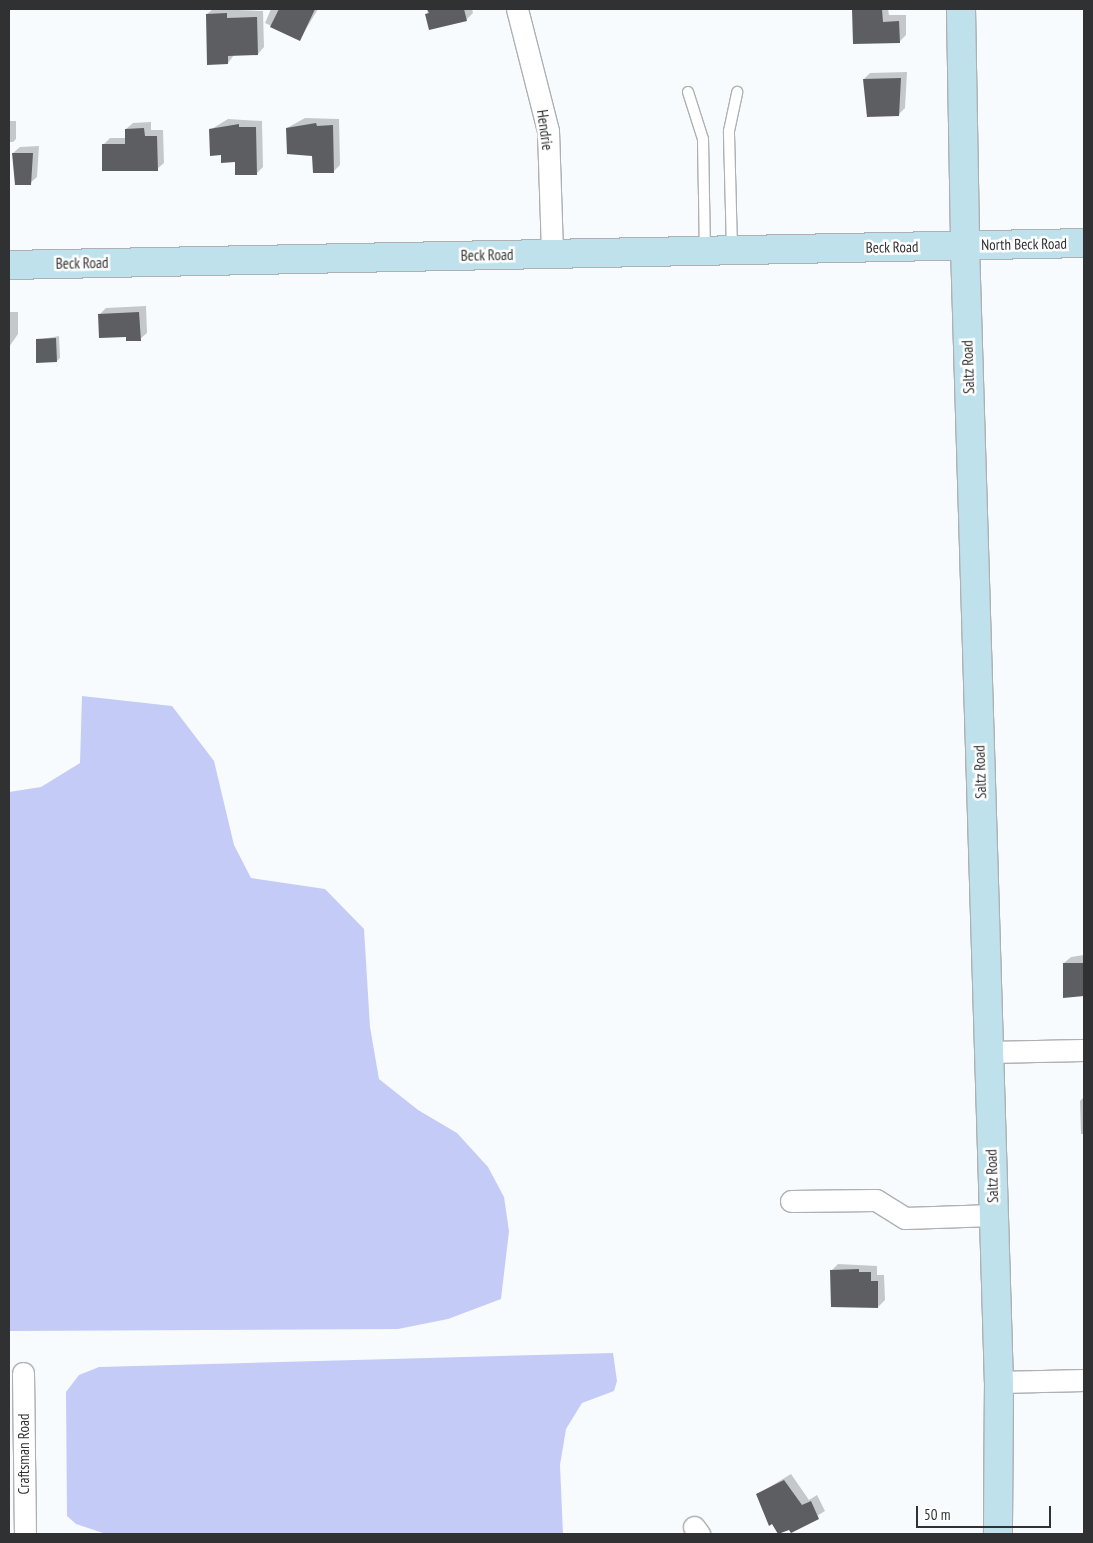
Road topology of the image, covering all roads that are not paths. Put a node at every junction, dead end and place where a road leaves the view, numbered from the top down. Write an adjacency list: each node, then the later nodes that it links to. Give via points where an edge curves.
1 (517, 9): 9 (street, Hendrie, via 548,131)
2 (961, 9): 6 (street, Saltz Road)
3 (688, 92): 7 (lane, via 702,139)
4 (737, 92): 8 (lane, via 729,131)
5 (1084, 243): 6 (street, North Beck Road)
6 (964, 246): 8 (street, Beck Road); 12 (street, Saltz Road)
7 (705, 250): 8 (street, Beck Road); 9 (street, Beck Road)
8 (732, 250)
9 (552, 254): 10 (street, Beck Road)
10 (9, 265)
11 (1084, 1050): 12 (street)
12 (988, 1052): 14 (street, Saltz Road)
13 (791, 1201): 14 (street, via 876,1200 905,1218)
14 (993, 1215): 17 (street, Saltz Road)
15 (23, 1373): 18 (street, Craftsman Road)
16 (1084, 1380): 17 (street)
17 (999, 1382): 19 (street, Saltz Road)
18 (25, 1534)
19 (998, 1534)

